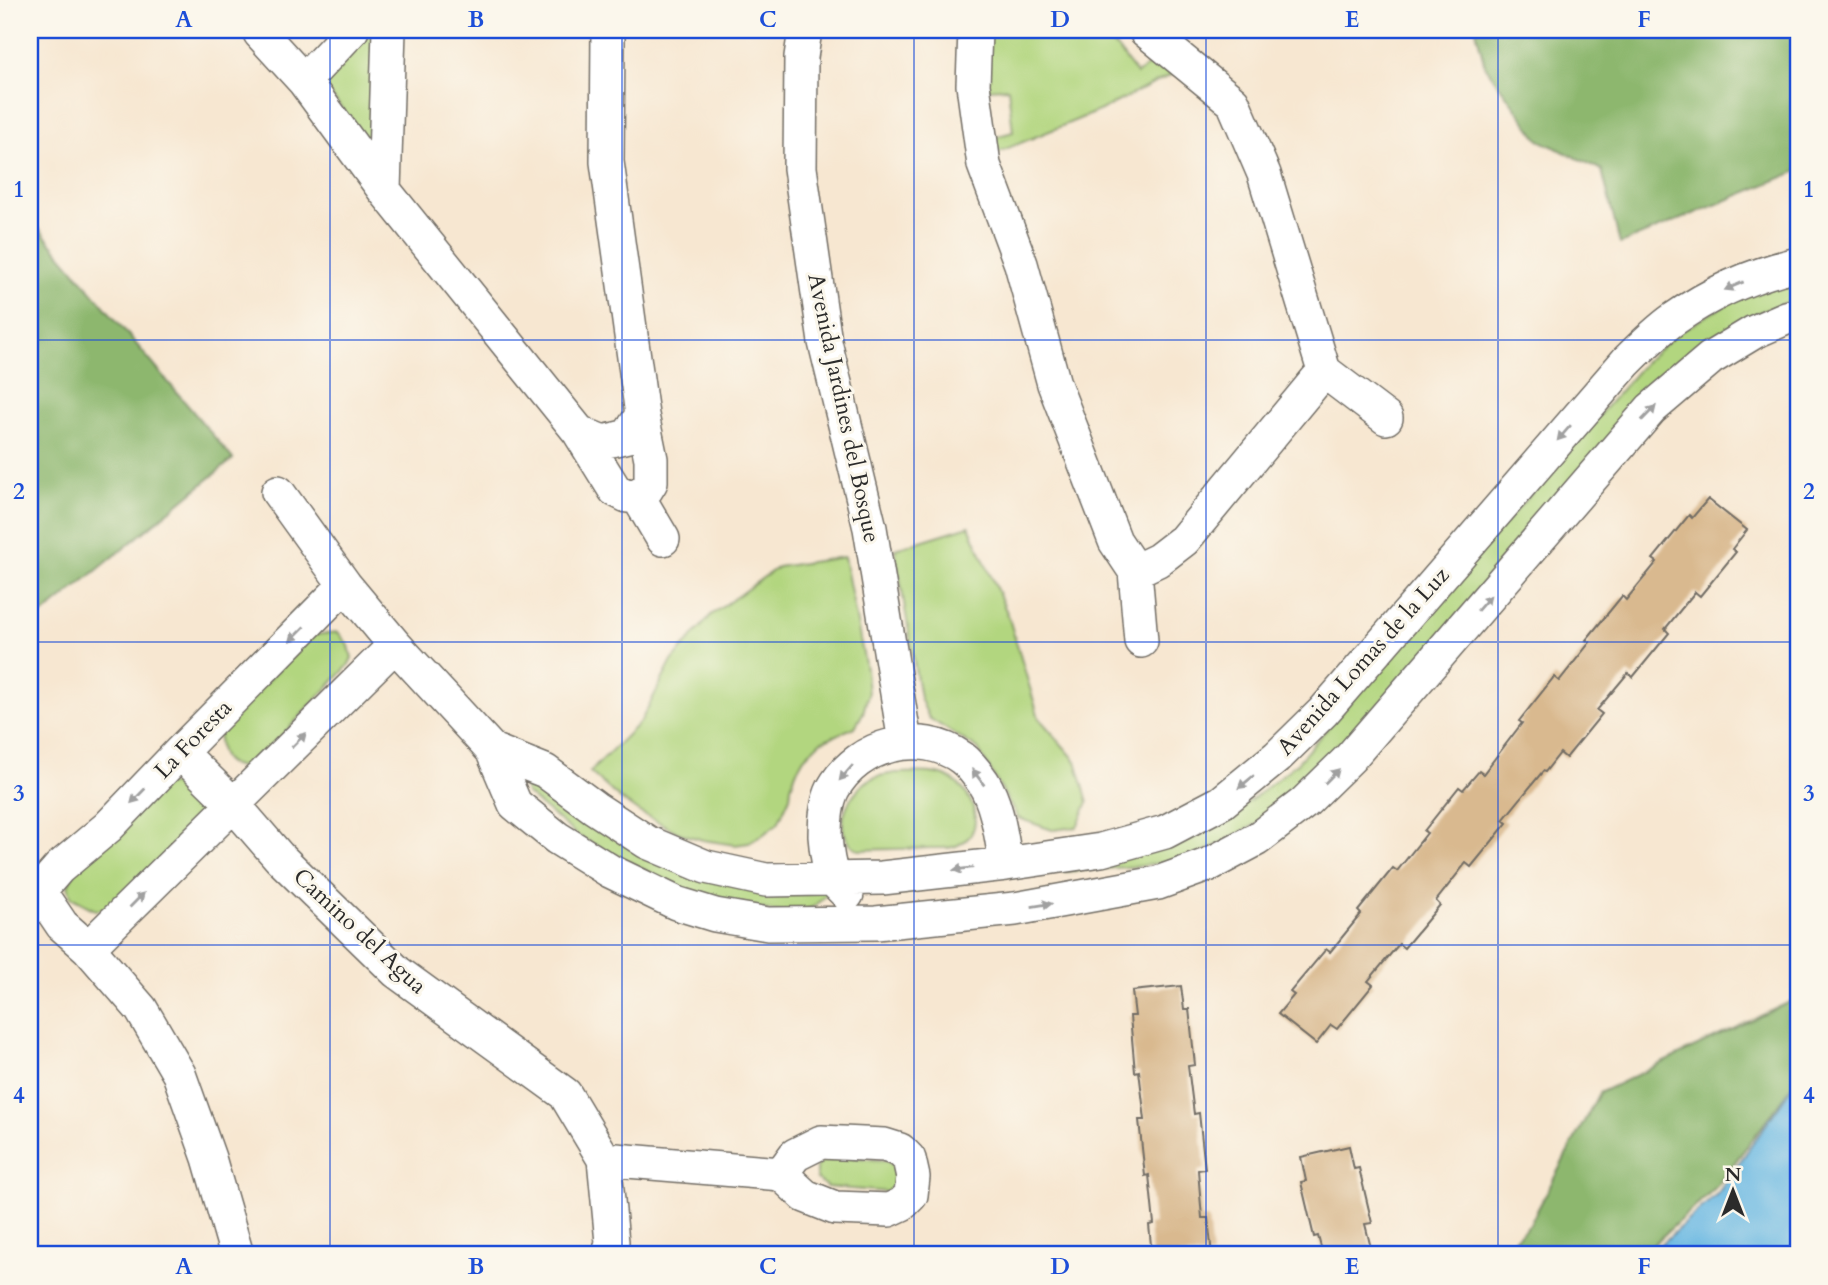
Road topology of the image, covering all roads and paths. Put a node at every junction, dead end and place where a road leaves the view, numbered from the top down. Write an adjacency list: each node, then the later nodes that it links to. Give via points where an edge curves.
1 (352, 30): 8 (street)
2 (389, 30): 9 (street)
3 (608, 30): 13 (street, via 607,162)
4 (804, 30): 23 (street, Avenida Jardines del Bosque, via 800,168 825,342 870,528)
5 (975, 30): 19 (street, via 973,85 984,165 1021,264 1054,384 1115,541)
6 (1145, 30): 12 (street, via 1233,102 1264,174)
7 (260, 33): 8 (street)
8 (304, 81): 9 (street)
9 (384, 190): 15 (street)
10 (1798, 264): 27 (street, Avenida Lomas de la Luz, one-way to 27, via 1726,289 1674,319 1645,343 1323,712 1222,802 1165,832 1101,850)
11 (1798, 315): 29 (street, Avenida Lomas de la Luz, one-way to 11, via 1015,909 1158,883 1210,864 1256,839 1304,803 1350,758 1651,409 1720,352)
12 (1324, 371): 14 (street); 19 (street, via 1184,540)
13 (642, 415): 15 (street, via 628,436 603,442); 17 (street, via 651,482)
14 (1386, 418)
15 (579, 432): 17 (street, via 615,490 626,496)
16 (278, 492): 20 (street, Avenida Lomas de la Luz)
17 (638, 495): 18 (street)
18 (663, 538)
19 (1135, 571): 21 (street)
20 (345, 585): 22 (street, Avenida Lomas de la Luz); 25 (street, La Foresta, one-way to 25)
21 (1141, 641)
22 (395, 645): 24 (street, Avenida Lomas de la Luz); 26 (street, one-way to 22)
23 (905, 742): 27 (street, one-way to 23, via 998,819 984,783 963,759 934,745); 28 (street, one-way to 28, via 872,751 849,767 832,790 825,817 826,849)
24 (492, 750): 28 (street, Avenida Lomas de la Luz, via 545,771 647,842 706,867 766,880); 29 (street, Avenida Lomas de la Luz, via 515,804 610,872 676,903 768,924)
25 (180, 752): 26 (street, Camino del Agua); 30 (street, La Foresta, one-way to 30, via 39,891 62,925)
26 (233, 804): 30 (street, one-way to 26); 31 (street, Camino del Agua, via 397,972 565,1094)
27 (1006, 864): 28 (street, Avenida Lomas de la Luz, one-way to 28)
28 (834, 880): 29 (street)
29 (876, 923)
30 (88, 948): 33 (street, via 141,1009 179,1074)
31 (604, 1159): 32 (street); 34 (street, Camino del Agua, via 612,1242)
32 (781, 1174)
33 (237, 1255)
34 (609, 1255)

